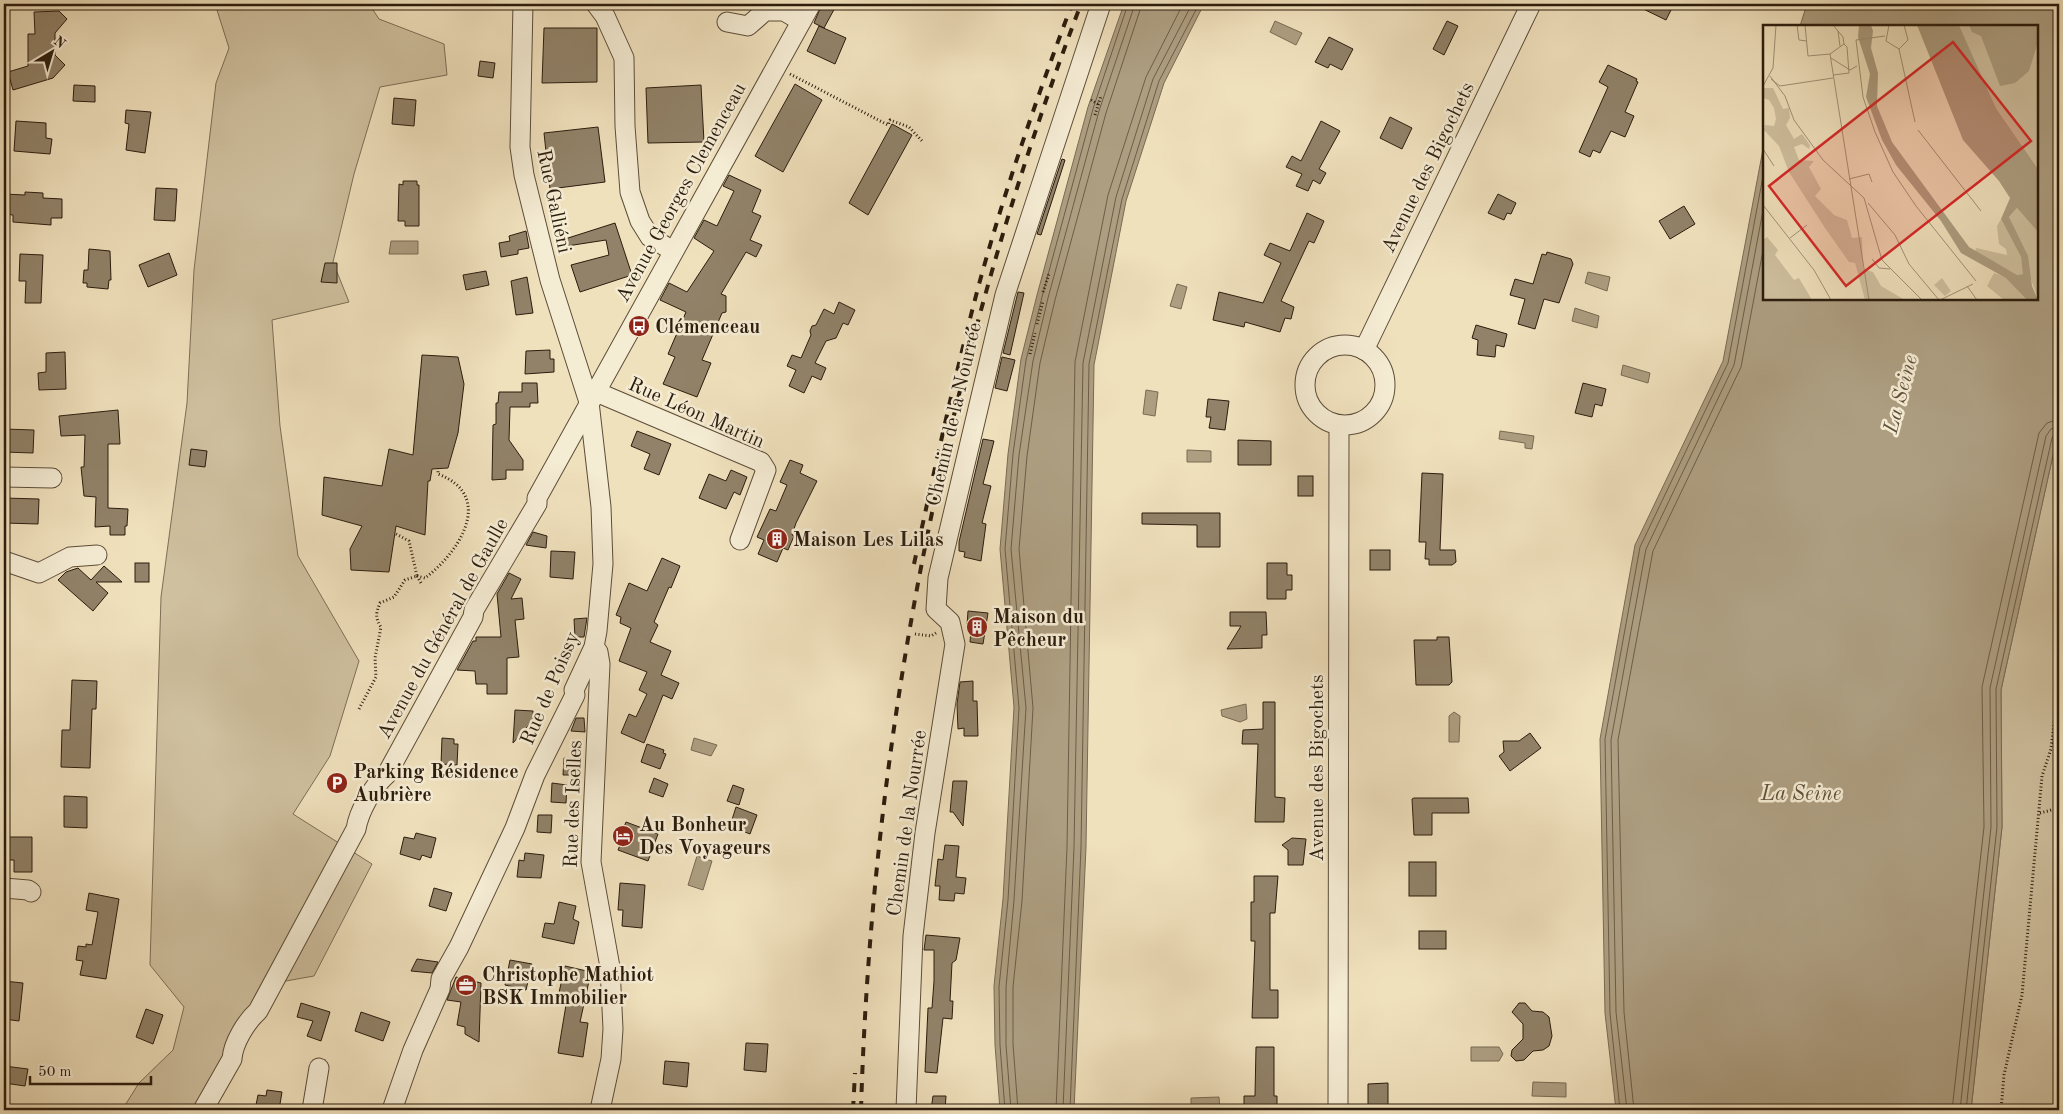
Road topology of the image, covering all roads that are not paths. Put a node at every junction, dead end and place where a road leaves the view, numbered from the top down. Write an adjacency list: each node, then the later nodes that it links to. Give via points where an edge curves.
1 (523, 4): 10 (street, Rue Galliéni, via 520,138 524,175 550,280)
2 (596, 4): 8 (street, via 624,58 630,192 640,221 650,236)
3 (811, 4): 6 (street, Avenue Georges Clemenceau)
4 (1101, 4): 25 (street, Chemin de la Nourrée, via 1005,295 938,578 936,609 950,622 955,644 925,833 913,936)
5 (1531, 4): 9 (street, Avenue des Bigochets)
6 (801, 21): 7 (street, via 784,11 765,11 748,26); 8 (street, Avenue Georges Clemenceau)
7 (727, 22)
8 (673, 251): 10 (street, Avenue Georges Clemenceau)
9 (1364, 350): 11 (street, via 1382,371 1385,384 1383,398 1366,420 1353,425); 11 (street, via 1340,345 1322,353 1309,367 1305,379 1309,404 1317,414)
10 (592, 397): 14 (street, Rue Léon Martin, via 762,462 766,470); 17 (street, Rue de Poissy, via 603,564); 21 (street, Avenue du Général de Gaulle, via 537,498 537,504 474,610 387,774 380,780 358,819 356,829 258,1010 232,1050 232,1059)
11 (1339, 425): 26 (street, Avenue des Bigochets)
12 (4, 477): 13 (street)
13 (52, 478)
14 (740, 540)
15 (97, 555): 16 (street, via 70,557 39,573)
16 (4, 561)
17 (594, 647): 23 (street, Rue de Poissy, via 515,828 441,979 440,989 413,1050); 24 (street, Rue des Iselles, via 600,664 591,862 610,967 613,1029 611,1058)
18 (4, 888): 19 (street)
19 (31, 892)
20 (319, 1068): 22 (street)
21 (204, 1110)
22 (312, 1110)
23 (392, 1110)
24 (600, 1110)
25 (906, 1110)
26 (1338, 1110)

